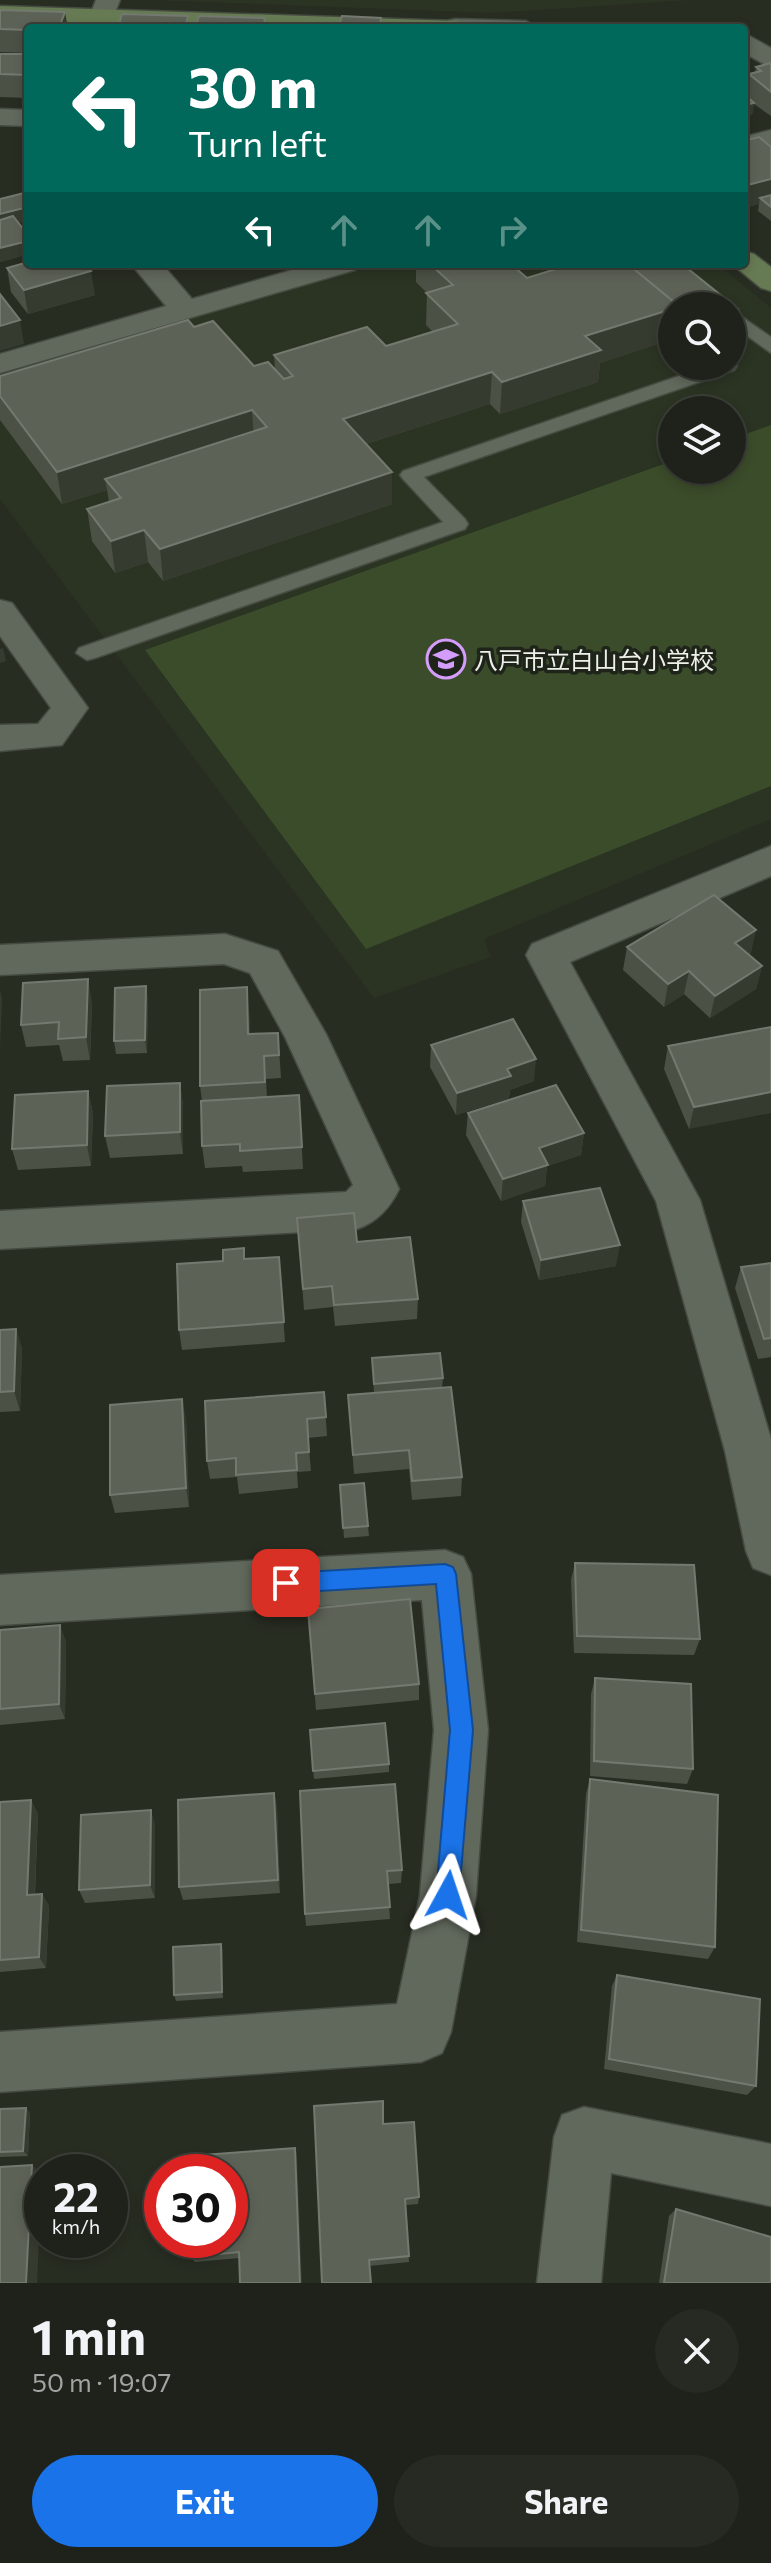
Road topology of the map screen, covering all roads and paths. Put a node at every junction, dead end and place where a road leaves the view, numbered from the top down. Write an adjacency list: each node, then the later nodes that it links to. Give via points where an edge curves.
1 (0, 13): 2 (street)
2 (102, 15): 3 (street)
3 (368, 24)
4 (748, 34): 5 (street)
5 (771, 35)
6 (748, 44): 7 (street)
7 (771, 60)
8 (0, 117): 9 (street)
9 (24, 118)
10 (771, 138): 11 (street)
11 (748, 145)
12 (748, 263): 15 (street)
13 (149, 268): 16 (street)
14 (331, 268): 16 (street)
15 (771, 282)
16 (186, 311): 18 (street)
17 (751, 357): 20 (lane, via 410,475 457,524)
18 (0, 364)
19 (0, 611): 21 (street, via 70,708 49,736)
20 (87, 653)
21 (0, 738)
22 (771, 860): 25 (street, via 546,955 678,1200 750,1451)
23 (0, 960): 24 (street, via 225,949 264,962 305,1034 377,1189 357,1210)
24 (0, 1230)
25 (771, 1551)
26 (0, 1600): 27 (street, via 445,1574 461,1730 448,1895 421,2032)
27 (0, 2062)
28 (771, 2175): 29 (street, via 584,2137)
29 (569, 2283)

